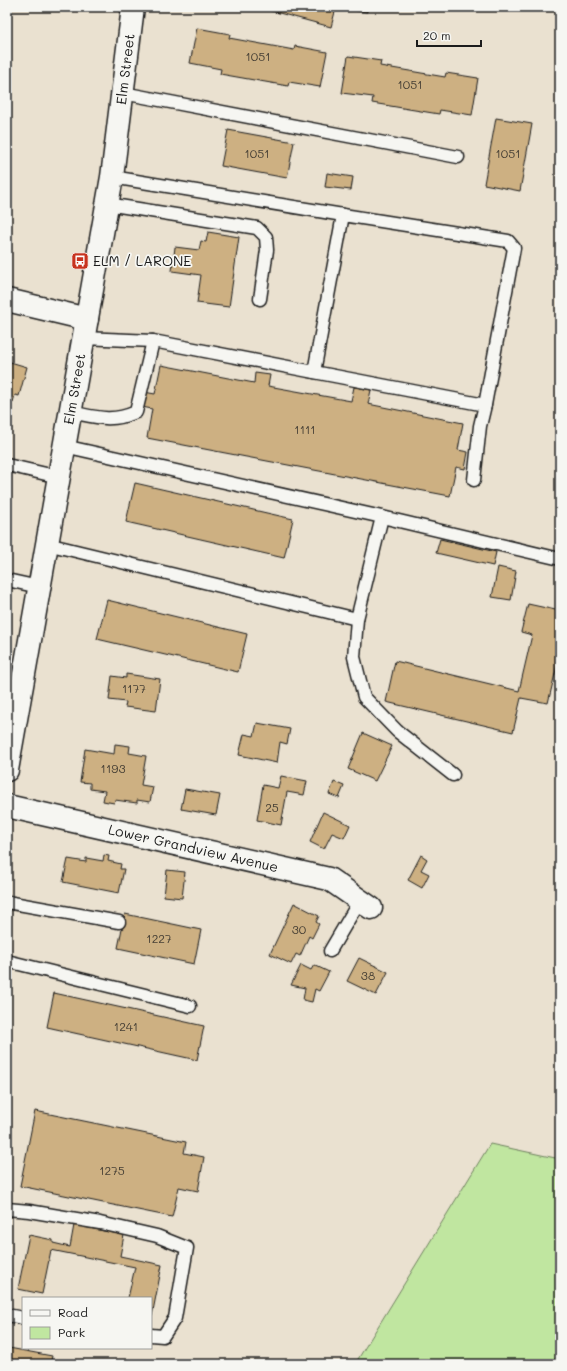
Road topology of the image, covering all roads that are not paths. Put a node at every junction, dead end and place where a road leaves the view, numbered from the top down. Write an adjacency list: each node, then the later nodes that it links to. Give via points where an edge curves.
1 (133, 7): 2 (main road, Elm Street)
2 (123, 93): 3 (lane); 4 (main road, Elm Street)
3 (458, 157)
4 (112, 177): 5 (main road, Elm Street); 6 (lane)
5 (107, 204): 7 (lane, via 257,228 266,237 268,250); 9 (main road, Elm Street)
6 (343, 215): 11 (lane); 12 (lane, via 508,241 514,248)
7 (260, 299)
8 (7, 300): 9 (main road)
9 (85, 329): 10 (lane); 13 (main road, Elm Street)
10 (153, 342): 11 (lane); 13 (lane, via 136,412 104,419)
11 (314, 372): 12 (lane)
12 (485, 405): 17 (lane)
13 (70, 412): 14 (main road, Elm Street)
14 (64, 446): 16 (main road, Elm Street); 18 (lane)
15 (7, 465): 16 (lane)
16 (59, 477): 19 (main road, Elm Street)
17 (474, 480)
18 (382, 517): 20 (lane); 23 (lane)
19 (47, 544): 22 (main road, Elm Street); 23 (lane)
20 (560, 559)
21 (7, 580): 22 (lane)
22 (39, 587): 24 (main road, Elm Street)
23 (357, 619): 25 (lane, via 354,657 364,698 397,731)
24 (7, 770)
25 (453, 775)
26 (7, 806): 28 (main road, Lower Grandview Avenue, via 328,879)
27 (7, 902): 29 (lane)
28 (366, 904): 30 (lane)
29 (119, 922)
30 (330, 950)
31 (7, 961): 32 (lane)
32 (190, 1006)
33 (7, 1210): 36 (lane, via 100,1223 157,1236 187,1248 175,1318 163,1336)
34 (7, 1316): 35 (lane)
35 (22, 1318)
36 (152, 1335)

